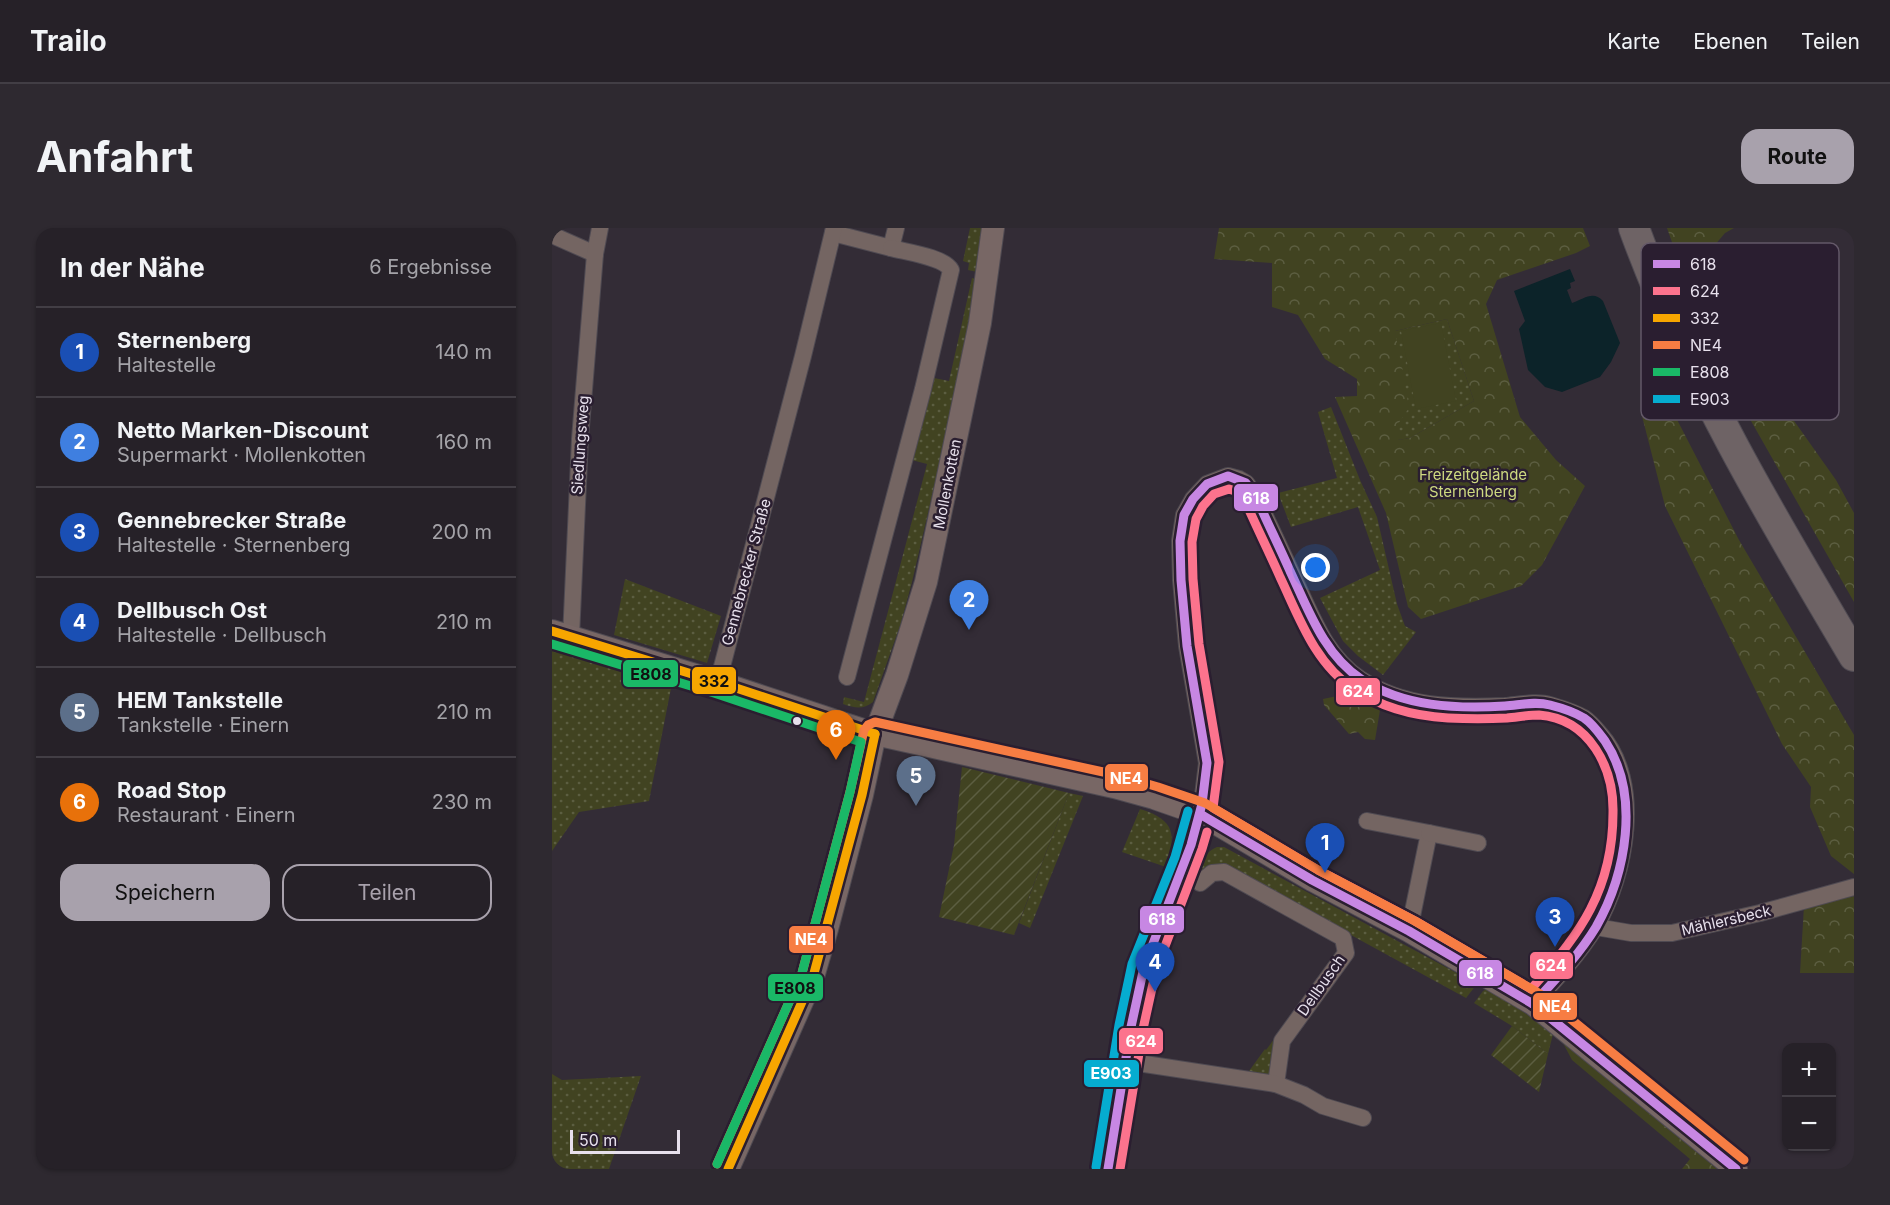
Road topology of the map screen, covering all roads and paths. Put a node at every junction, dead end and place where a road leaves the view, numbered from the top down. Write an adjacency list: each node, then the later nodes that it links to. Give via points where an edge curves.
1 (600, 228): 11 (street, Siedlungsweg)
2 (896, 228): 10 (street)
3 (993, 228): 19 (main road, Mollenkotten, via 980,323 926,582)
4 (1634, 228): 9 (highway)
5 (1653, 228): 8 (highway)
6 (833, 230): 10 (street, Gennebrecker Straße); 18 (street, Gennebrecker Straße)
7 (552, 235): 11 (street)
8 (1660, 243)
9 (1641, 246)
10 (891, 248): 17 (street, Gennebrecker Straße, via 940,260 951,270)
11 (595, 255): 15 (street, Siedlungsweg)
12 (1722, 420): 16 (highway)
13 (1742, 420): 14 (highway)
14 (1854, 616)
15 (561, 634): 18 (main road)
16 (1854, 656)
17 (847, 677)
18 (718, 682): 19 (main road)
19 (875, 734): 20 (main road, via 1114,787); 32 (main road, Mollenkotten, via 813,977)
20 (1200, 814): 26 (street, via 1207,763 1187,646 1180,541 1193,499 1207,484 1228,476 1246,483 1256,497 1315,627 1340,662 1359,678 1388,695 1429,705 1547,704 1584,718 1605,739 1621,772 1626,835 1620,871); 27 (main road); 29 (street, via 1186,861 1144,967)
21 (1367, 821): 22 (street)
22 (1429, 833): 23 (street); 27 (street)
23 (1478, 843)
24 (1200, 883): 30 (street, Dellbusch, via 1212,873 1224,872 1343,938 1346,953 1282,1041)
25 (1854, 887): 26 (street, Mählersbeck, via 1672,933 1631,933)
26 (1596, 927): 28 (street)
27 (1409, 931): 28 (main road)
28 (1533, 1004): 34 (main road)
29 (1125, 1061): 30 (street); 33 (street)
30 (1276, 1084): 31 (street, via 1323,1106)
31 (1363, 1118)
32 (728, 1169)
33 (1108, 1169)
34 (1736, 1169)

